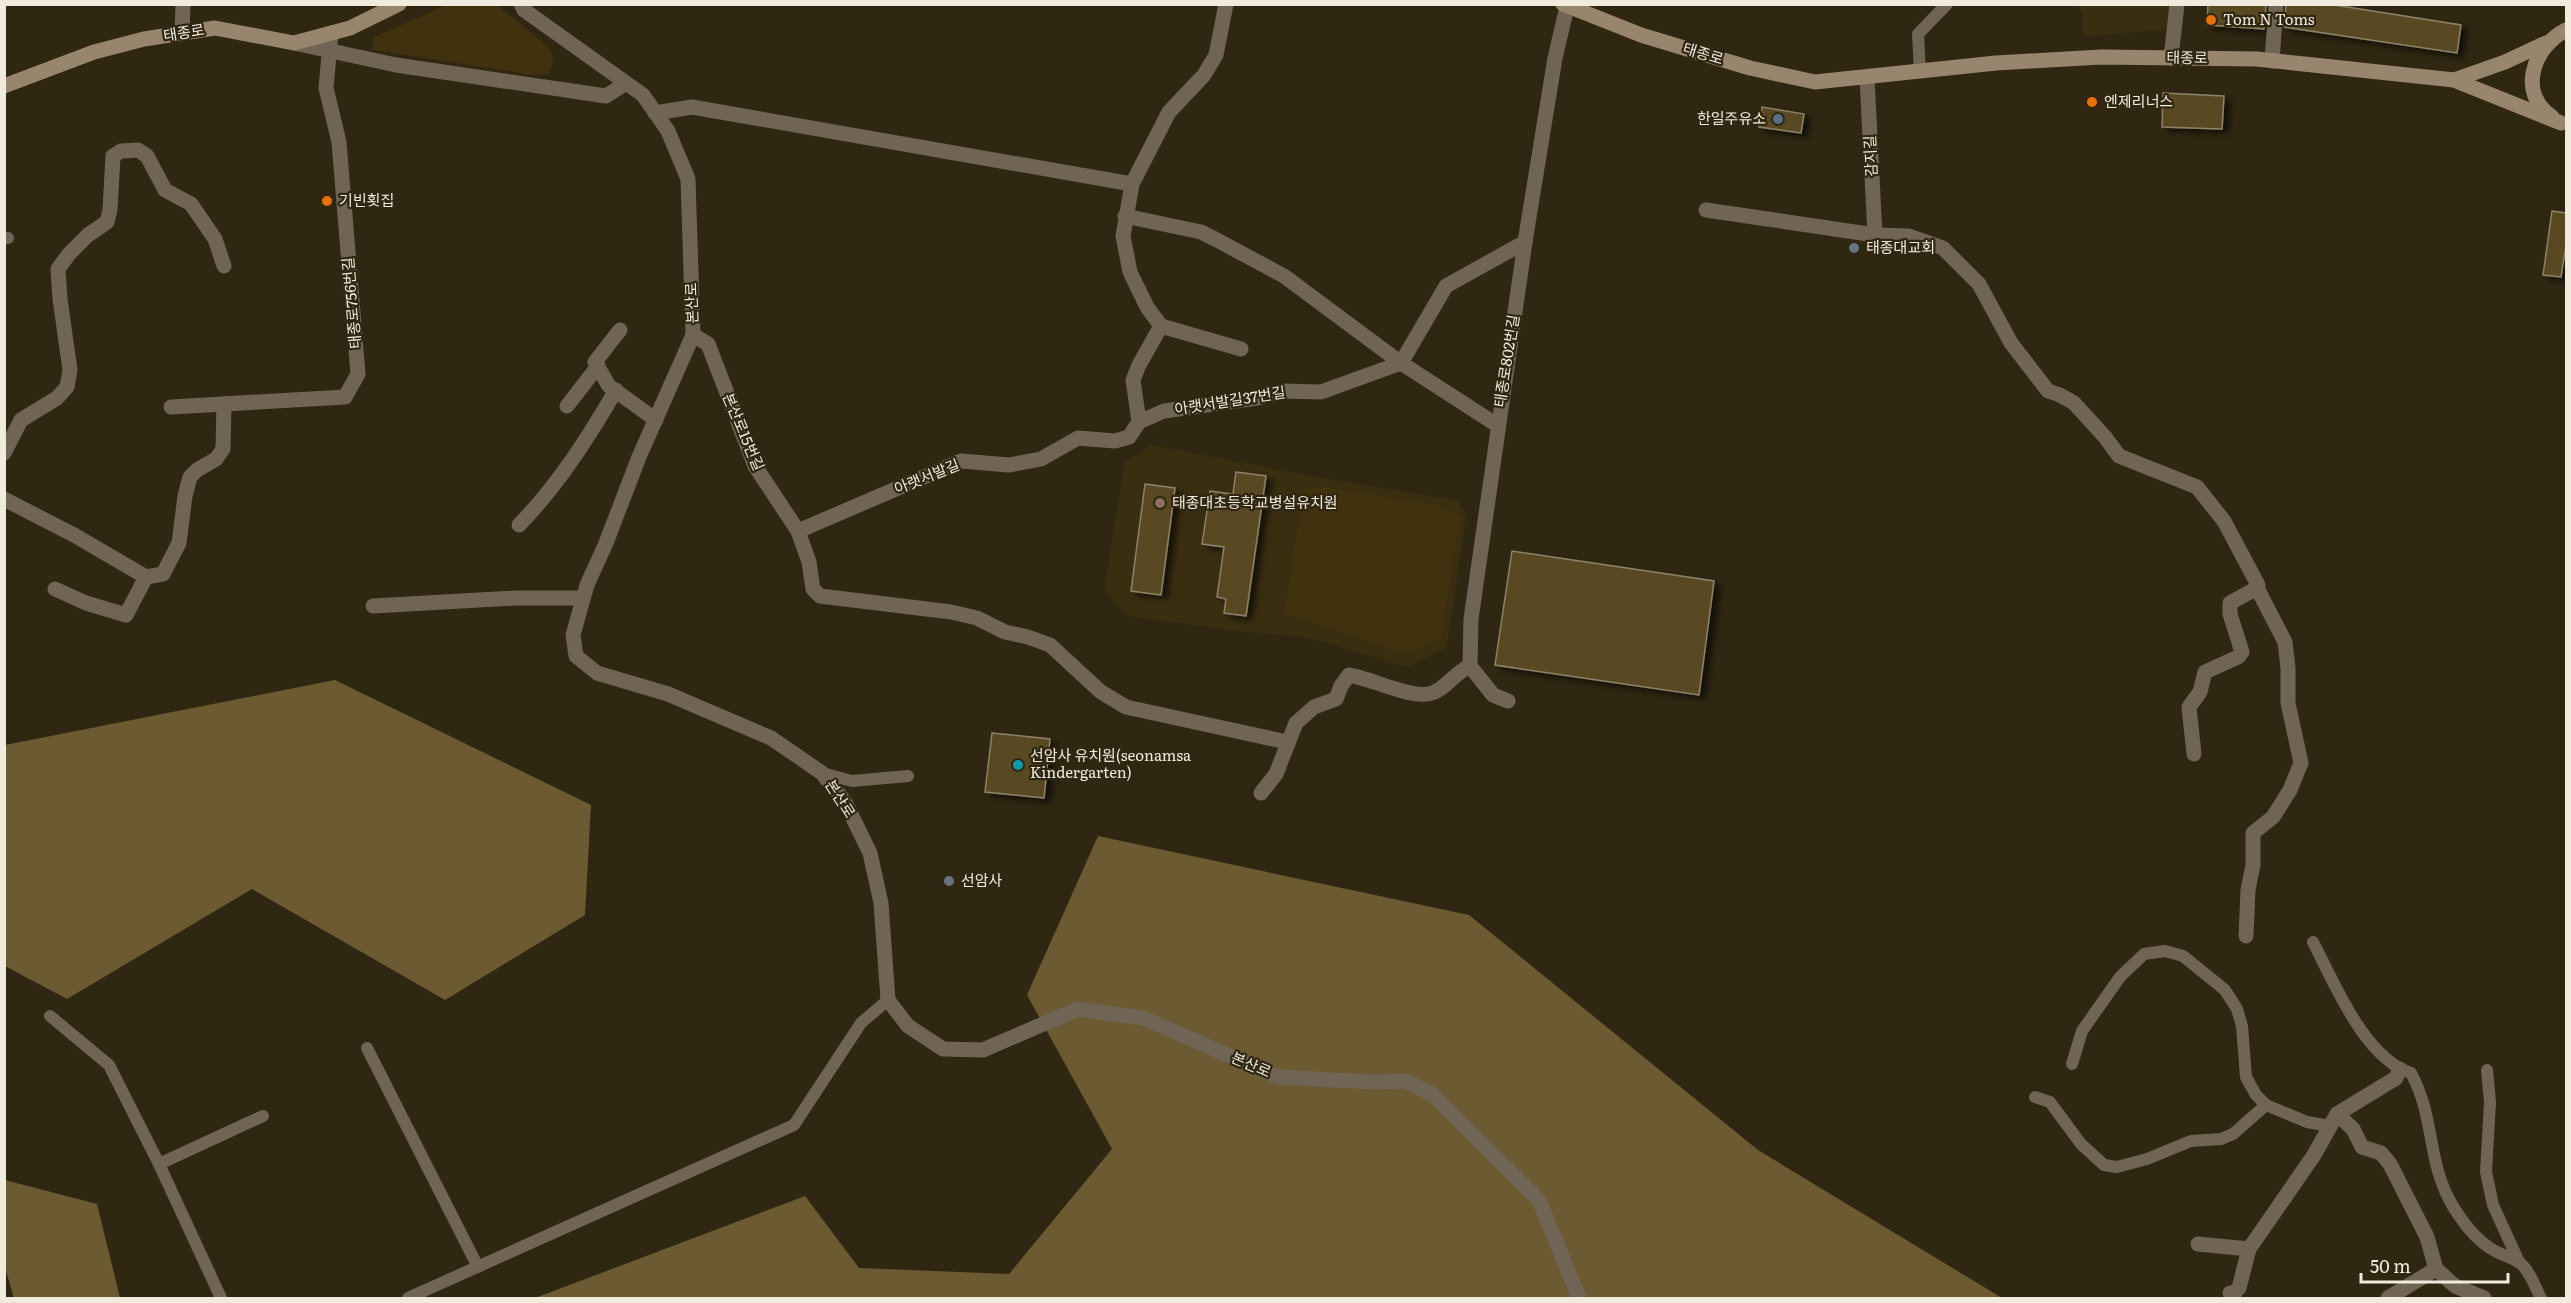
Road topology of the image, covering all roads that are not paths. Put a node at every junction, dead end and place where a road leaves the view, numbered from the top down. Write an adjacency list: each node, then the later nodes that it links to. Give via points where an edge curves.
1 (183, 4): 11 (street)
2 (399, 4): 10 (main road, 태종로)
3 (521, 4): 20 (street, 본산로)
4 (1226, 4): 24 (street, via 1216,55 1204,75 1169,112)
5 (1947, 4): 17 (lane, via 1918,34)
6 (2177, 4): 15 (street)
7 (2276, 4): 16 (street)
8 (1565, 5): 18 (main road, 태종로, via 1641,35 1750,69 1815,82); 28 (street, 태종로802번길)
9 (2566, 30): 13 (main road, 태종로)
10 (332, 33): 12 (main road, 태종로); 14 (street, 태종로756번길)
11 (182, 34): 12 (main road, 태종로, via 215,28); 21 (main road, 태종로, via 94,52)
12 (294, 43): 14 (street)
13 (2547, 43): 19 (main road, 태종로, via 2505,63); 23 (main road, 태종로, via 2533,71 2533,87 2548,114)
14 (331, 51): 20 (street, via 396,65 606,96); 37 (street, 태종로756번길, via 326,88 339,142 358,374 345,398)
15 (2170, 58): 16 (main road, 태종로); 17 (main road, 태종로, via 2101,57)
16 (2272, 61): 19 (main road, 태종로)
17 (1920, 72): 18 (main road, 태종로)
18 (1867, 78): 27 (street, 감지길)
19 (2454, 80): 23 (main road, 태종로)
20 (626, 83): 22 (street, 본산로, via 643,95)
21 (4, 86)
22 (655, 113): 24 (street, via 692,107); 32 (street, 본산로, via 668,131 688,179)
23 (2564, 124)
24 (1132, 184): 26 (street)
25 (1706, 210): 27 (street)
26 (1125, 216): 30 (street, via 1123,236 1130,272); 34 (street, via 1201,232 1217,240 1284,276)
27 (1875, 235): 48 (street, via 1909,236 1943,248 1979,284 2011,343 2048,391 2074,403 2119,456 2198,487 2224,521)
28 (1525, 242): 34 (street, via 1446,286); 42 (street, 태종로802번길)
29 (224, 266): 43 (street, via 215,239 191,204 165,190 147,156 138,150 113,156 107,222 88,235 58,269 70,370 67,387 57,398 21,420)
30 (1161, 326): 33 (street); 41 (street, via 1133,380)
31 (620, 330): 35 (street, via 595,362)
32 (693, 334): 40 (street, 본산로); 46 (street, 본산로15번길, via 708,344 755,466)
33 (1241, 349)
34 (1401, 363): 41 (street, 아랫서발길37번길, via 1322,393 1283,391 1164,411); 42 (street)
35 (598, 366): 36 (street, via 609,386); 38 (street)
36 (616, 390): 40 (street); 45 (street, via 585,442)
37 (224, 404): 39 (street, 태종로756번길); 47 (street, via 223,449 216,459 190,477 179,543 162,574)
38 (567, 406)
39 (171, 407)
40 (656, 420): 50 (street, 본산로)
41 (1139, 422): 46 (street, 아랫서발길, via 1129,437 1115,441 1078,438 1041,459 1008,465 961,461)
42 (1497, 425): 52 (street, 태종로802번길, via 1471,619)
43 (4, 453)
44 (4, 499): 47 (street)
45 (519, 525)
46 (798, 531): 54 (street, 본산로15번길, via 813,589 820,596 977,618 1005,632 1050,645 1101,692 1126,707)
47 (146, 577): 49 (street, via 126,615)
48 (2257, 588): 55 (street, via 2230,603 2242,652 2205,672 2200,692 2189,707); 59 (street, via 2285,642 2288,703 2301,763 2273,817 2253,832)
49 (55, 589)
50 (583, 598): 51 (street); 56 (street, 본산로, via 573,635 576,656 597,673 669,694 771,738)
51 (374, 606)
52 (1470, 666): 53 (street, via 1493,695); 54 (street, via 1435,693 1424,696 1349,675 1336,699 1314,707 1296,723)
53 (1508, 701)
54 (1287, 742): 58 (street, via 1276,774)
55 (2194, 754)
56 (822, 773): 57 (lane, via 852,781); 61 (street, 본산로, via 845,802 870,853 881,903)
57 (908, 776)
58 (1261, 793)
59 (2246, 936)
60 (2313, 942): 65 (lane, via 2358,1025)
61 (888, 1000): 75 (lane, via 861,1023 794,1125); 80 (street, 본산로, via 908,1026 943,1049 983,1050 1078,1008 1143,1018 1278,1077 1406,1081 1433,1095 1539,1200)
62 (50, 1016): 71 (lane, via 109,1065)
63 (367, 1048): 75 (lane)
64 (2072, 1064): 68 (lane, via 2082,1031 2120,977 2144,954 2165,951 2183,956 2225,990 2242,1026 2246,1077)
65 (2400, 1069): 70 (street, via 2396,1077); 74 (lane, via 2411,1073 2419,1088 2431,1126 2433,1157 2454,1208 2484,1244)
66 (2487, 1070): 74 (lane, via 2490,1102 2486,1172 2493,1205)
67 (2035, 1097): 68 (lane, via 2050,1102 2080,1144 2104,1165 2117,1167 2191,1140 2221,1139 2233,1134)
68 (2266, 1105): 70 (lane, via 2307,1122)
69 (263, 1116): 71 (lane)
70 (2333, 1120): 73 (street, via 2314,1155); 76 (street, via 2353,1129 2362,1147 2381,1153 2390,1164 2427,1237)
71 (159, 1164): 78 (lane)
72 (2198, 1244): 73 (street)
73 (2249, 1249): 77 (street, via 2240,1288)
74 (2519, 1263): 83 (lane)
75 (478, 1267): 79 (lane)
76 (2436, 1269): 81 (street); 82 (street, via 2455,1286)
77 (2230, 1293)
78 (222, 1299)
79 (408, 1299)
80 (1579, 1299)
81 (2388, 1299)
82 (2484, 1299)
83 (2541, 1299)

